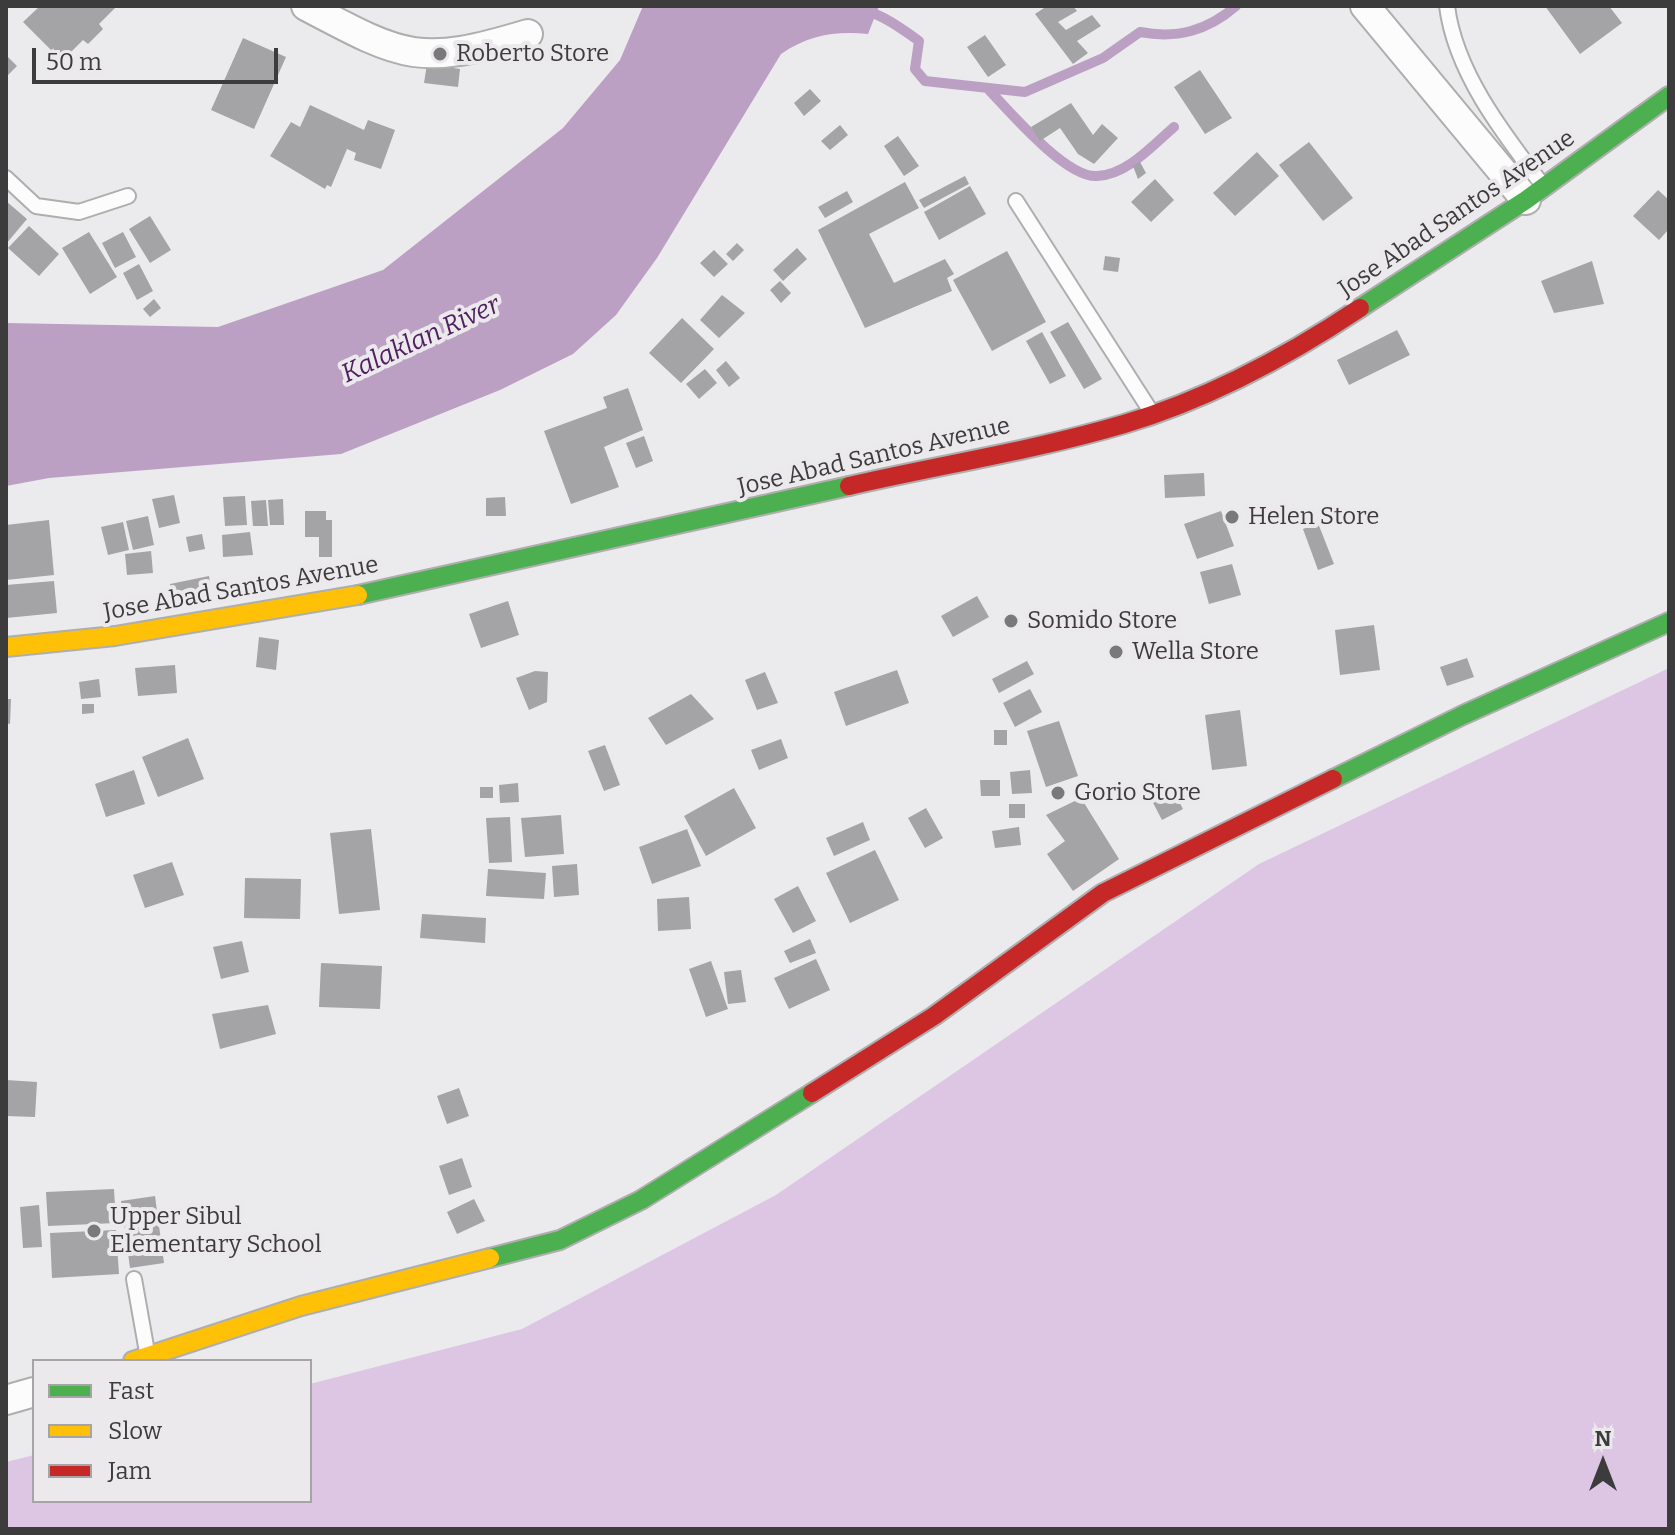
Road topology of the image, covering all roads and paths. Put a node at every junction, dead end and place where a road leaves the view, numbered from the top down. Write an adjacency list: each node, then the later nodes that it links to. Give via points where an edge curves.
1 (306, 6): 4 (street, via 380,45 422,56 468,52)
2 (1365, 6): 7 (street)
3 (1447, 6): 7 (lane, via 1463,62)
4 (528, 34)
5 (1669, 96): 7 (main road, Jose Abad Santos Avenue)
6 (6, 178): 8 (lane, via 36,206 79,212)
7 (1535, 193): 10 (main road, Jose Abad Santos Avenue, via 1303,346 1221,387)
8 (128, 196)
9 (1016, 201): 10 (lane)
10 (1152, 413): 12 (main road, Jose Abad Santos Avenue, via 975,460 314,605)
11 (1669, 622): 14 (main road, via 1463,715 1103,893 934,1016 641,1200 560,1240 301,1306)
12 (6, 647)
13 (134, 1279): 14 (lane)
14 (140, 1359)
15 (32, 1393): 16 (street)
16 (6, 1400)

